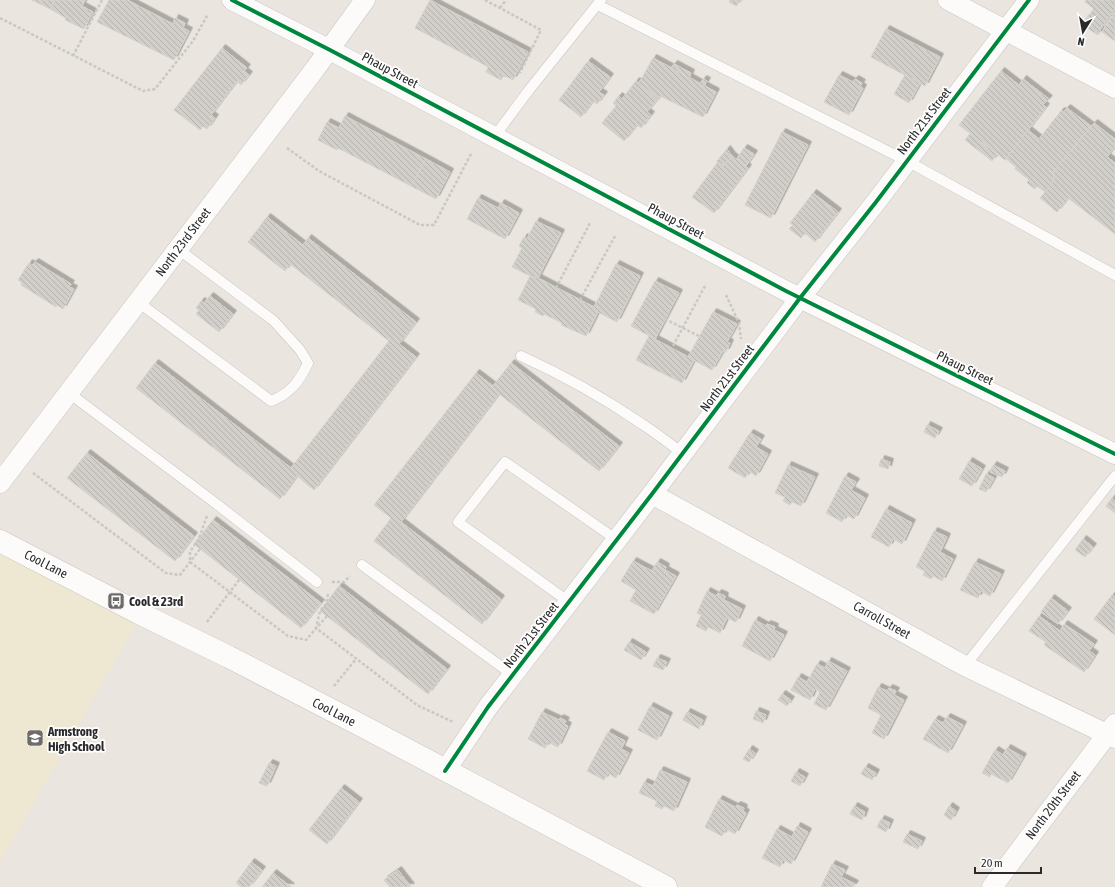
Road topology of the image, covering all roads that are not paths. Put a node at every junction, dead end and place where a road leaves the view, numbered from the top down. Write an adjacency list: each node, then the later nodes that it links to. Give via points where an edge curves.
1 (232, 0): 7 (street, Phaup Street)
2 (365, 0): 7 (street, North 23rd Street)
3 (948, 0): 6 (street)
4 (1029, 0): 6 (street, North 21st Street)
5 (599, 2): 9 (lane); 10 (lane)
6 (1005, 31): 8 (street); 10 (street, North 21st Street)
7 (330, 50): 9 (street, Phaup Street); 11 (street, North 23rd Street)
8 (1115, 88)
9 (494, 137): 13 (street, Phaup Street)
10 (907, 161): 12 (lane); 13 (street, North 21st Street)
11 (178, 249): 14 (street, North 23rd Street); 14 (lane, via 274,321 308,363 301,378 284,395 271,401)
12 (1115, 275)
13 (800, 298): 17 (street, North 21st Street); 18 (street, Phaup Street)
14 (138, 302): 16 (street, North 23rd Street)
15 (521, 356): 17 (lane, via 590,392 642,424)
16 (69, 393): 20 (street, North 23rd Street); 25 (lane)
17 (682, 453): 21 (street, North 21st Street)
18 (1115, 454)
19 (1115, 476): 27 (lane)
20 (0, 483)
21 (652, 494): 22 (street, North 21st Street); 27 (street, Carroll Street)
22 (617, 540): 26 (street, North 21st Street); 26 (lane, via 505,462 458,522)
23 (0, 541): 30 (street, Cool Lane, via 229,657)
24 (362, 565): 28 (lane)
25 (317, 582)
26 (569, 602): 28 (street, North 21st Street)
27 (965, 666): 29 (street, Carroll Street)
28 (513, 675): 30 (street, North 21st Street)
29 (1112, 732): 32 (street, North 20th Street)
30 (445, 771): 31 (street, Cool Lane)
31 (666, 887)
32 (992, 887)

